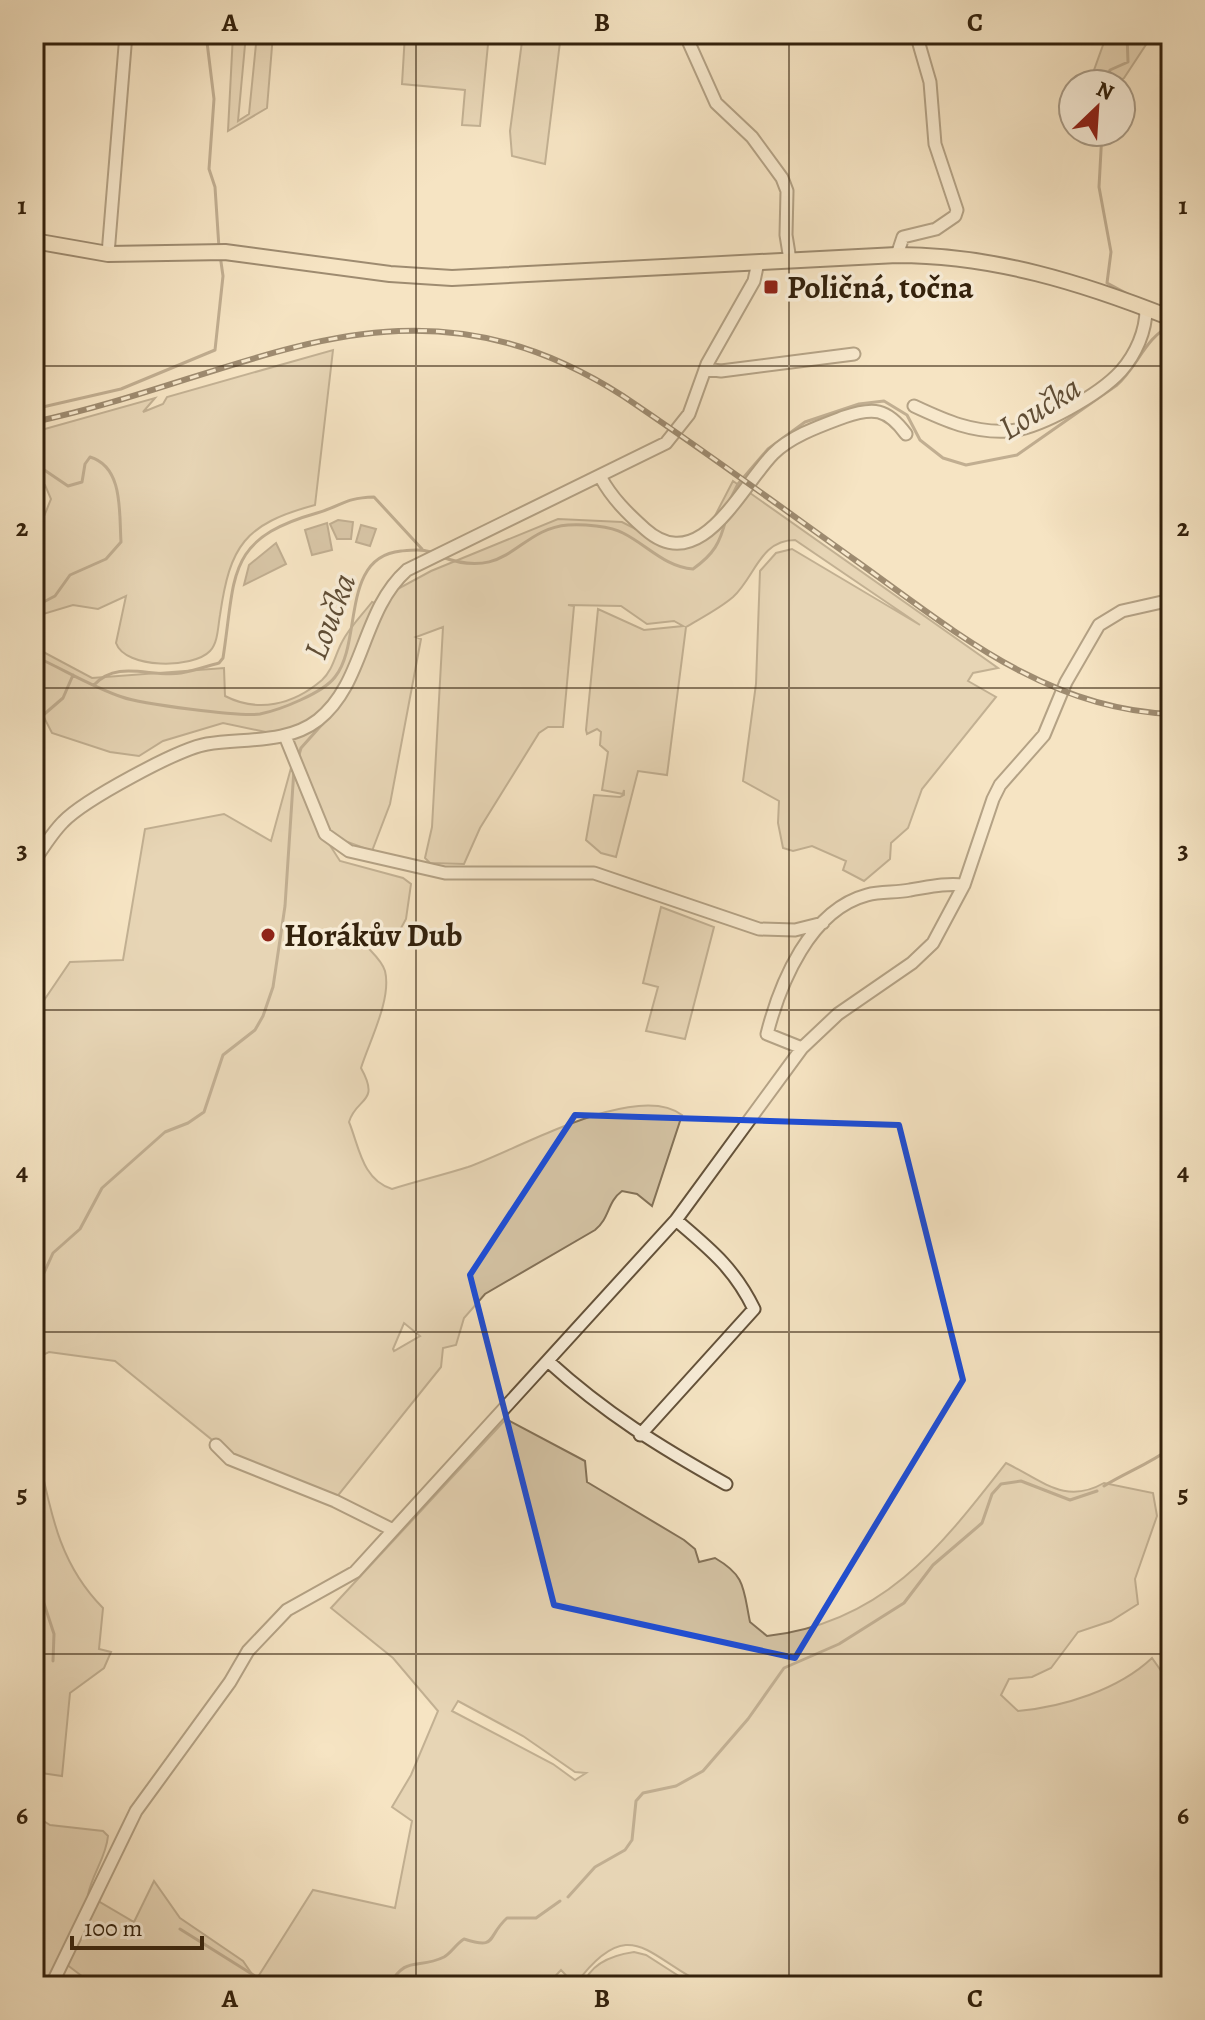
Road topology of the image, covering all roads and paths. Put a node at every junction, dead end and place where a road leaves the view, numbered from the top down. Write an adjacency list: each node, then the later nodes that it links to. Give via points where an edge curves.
1 (126, 34): 5 (street)
2 (685, 34): 7 (street, via 716,103 752,137 782,178)
3 (920, 34): 6 (street, via 935,144 957,210 936,229 903,237)
4 (34, 241): 5 (main road)
5 (108, 254): 8 (main road, via 225,252 452,278)
6 (897, 255): 7 (main road); 9 (main road, via 1004,265)
7 (790, 260): 8 (main road)
8 (758, 262): 12 (street, via 754,281)
9 (1146, 309): 10 (main road); 13 (street, via 1141,336 1120,372 1037,425 978,430)
10 (1171, 318)
11 (854, 354): 12 (street)
12 (705, 369): 15 (street, via 689,414 674,436)
13 (914, 406)
14 (906, 434): 15 (street, via 890,415 874,409 797,437 774,453 717,523 680,545 653,536 619,505)
15 (601, 478): 17 (street, via 418,563 397,579 378,606 337,704 307,728)
16 (1171, 600): 19 (street, via 1122,611 1099,625 1066,682 1044,735 1000,785)
17 (285, 736): 18 (street, via 188,748 81,807); 20 (street, via 325,834 349,851 445,873 594,873 759,929 795,930)
18 (34, 861)
19 (964, 885): 20 (street, via 867,894); 21 (street, via 933,943 838,1014)
20 (823, 923): 21 (street, via 790,971 767,1034)
21 (802, 1048): 22 (street)
22 (676, 1220): 23 (street); 24 (street, via 727,1264 754,1309)
23 (549, 1362): 24 (street); 27 (street)
24 (640, 1435): 26 (street)
25 (216, 1445): 27 (street, via 230,1459)
26 (726, 1484)
27 (393, 1530): 28 (street, via 355,1572 287,1610 248,1651 136,1811)
28 (51, 1986)

